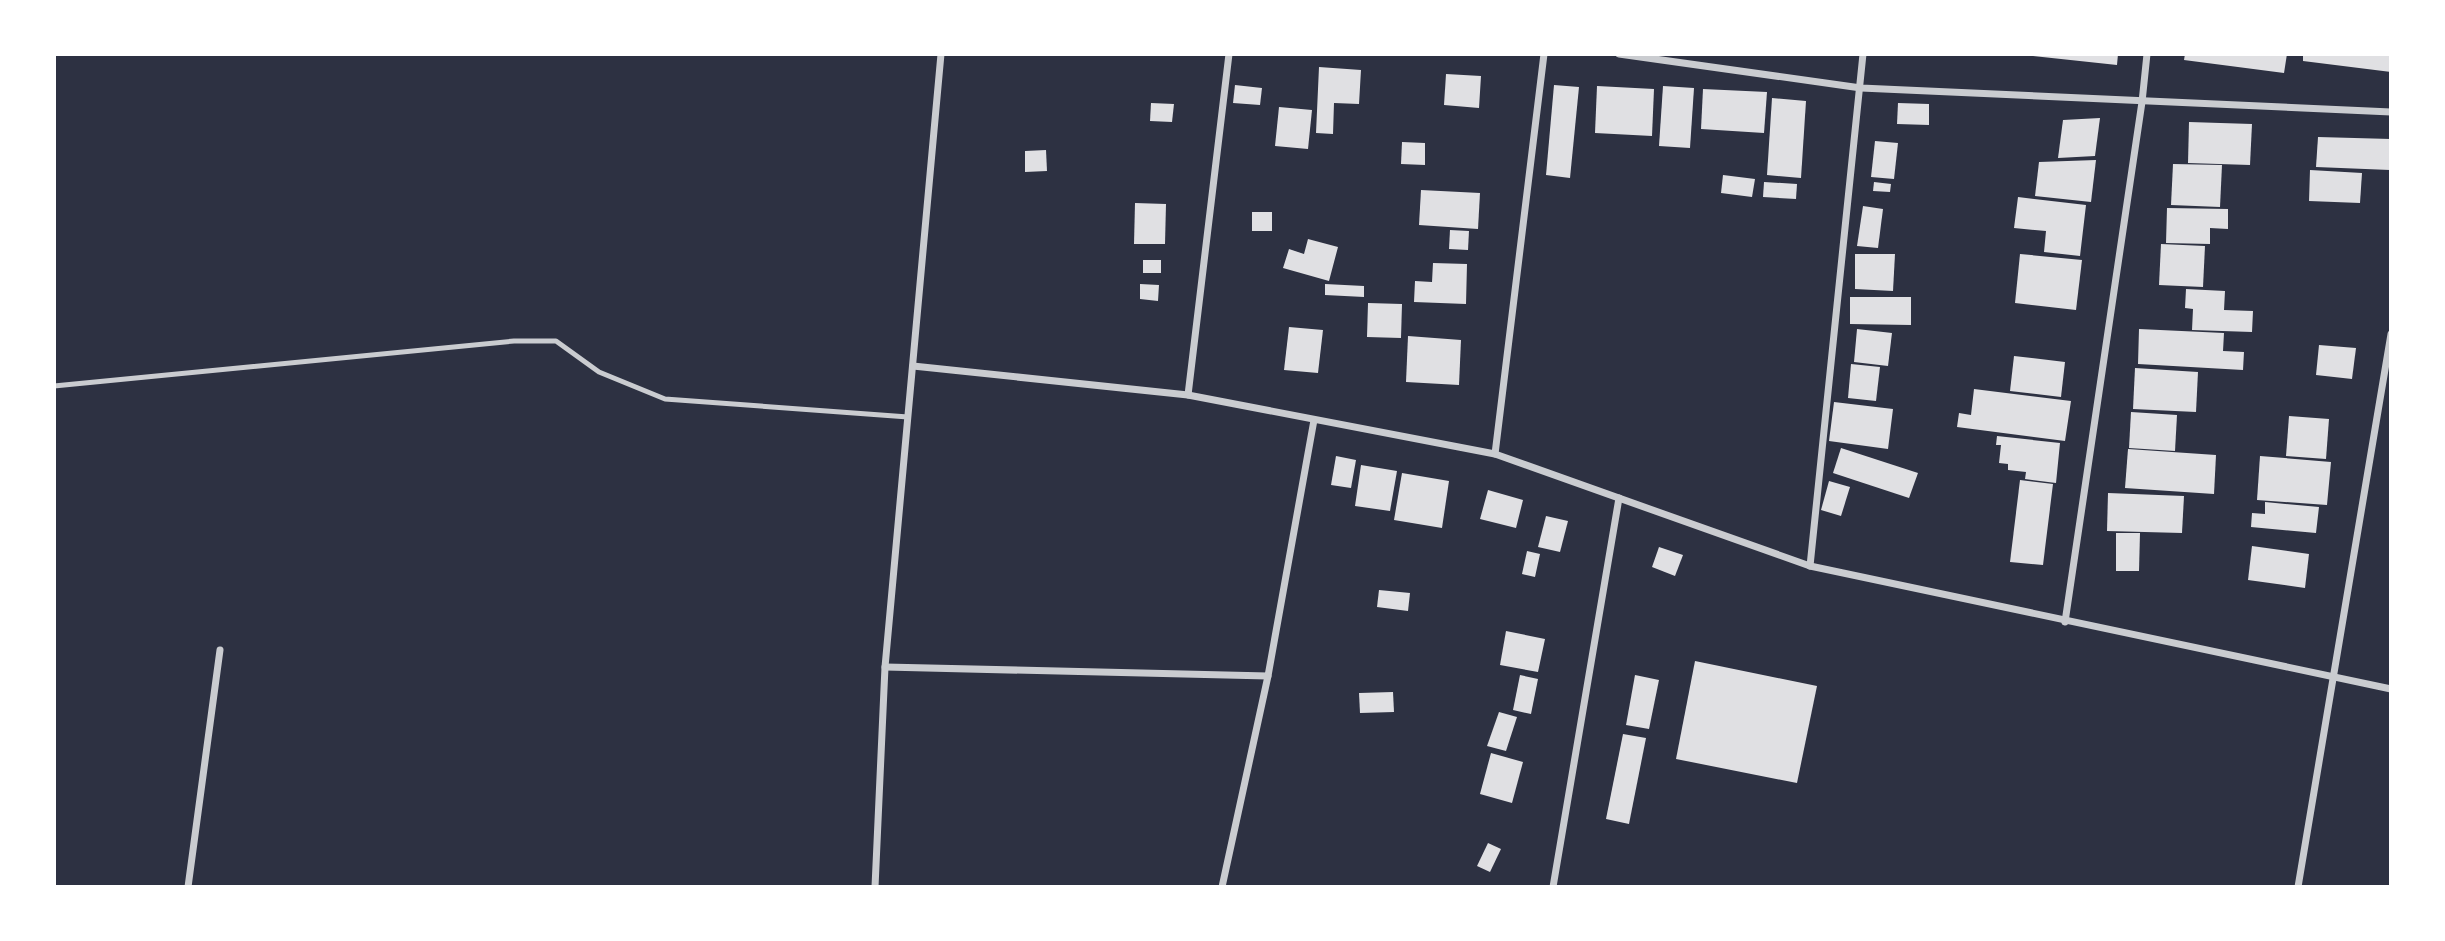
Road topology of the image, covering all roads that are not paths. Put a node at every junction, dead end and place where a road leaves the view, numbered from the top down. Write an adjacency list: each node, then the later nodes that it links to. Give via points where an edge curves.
1 (942, 54): 11 (street)
2 (1229, 54): 13 (street)
3 (1544, 54): 16 (street)
4 (1619, 54): 7 (street)
5 (1863, 54): 7 (street)
6 (2147, 54): 8 (street)
7 (1861, 88): 8 (street); 18 (street)
8 (2143, 102): 9 (street); 19 (street)
9 (2391, 112)
10 (2391, 334): 23 (street)
11 (913, 366): 13 (street); 14 (street)
12 (54, 386): 14 (lane, via 514,341 556,341 599,372 665,399)
13 (1188, 395): 15 (street)
14 (908, 417): 21 (street)
15 (1314, 420): 16 (street); 22 (street)
16 (1495, 454): 17 (street)
17 (1619, 498): 18 (street); 28 (street)
18 (1810, 566): 19 (street)
19 (2065, 622): 23 (street)
20 (220, 650): 25 (street)
21 (885, 667): 22 (street); 26 (street)
22 (1268, 676): 27 (street)
23 (2335, 677): 24 (street); 29 (street)
24 (2391, 689)
25 (188, 887)
26 (875, 887)
27 (1222, 887)
28 (1553, 887)
29 (2298, 887)

